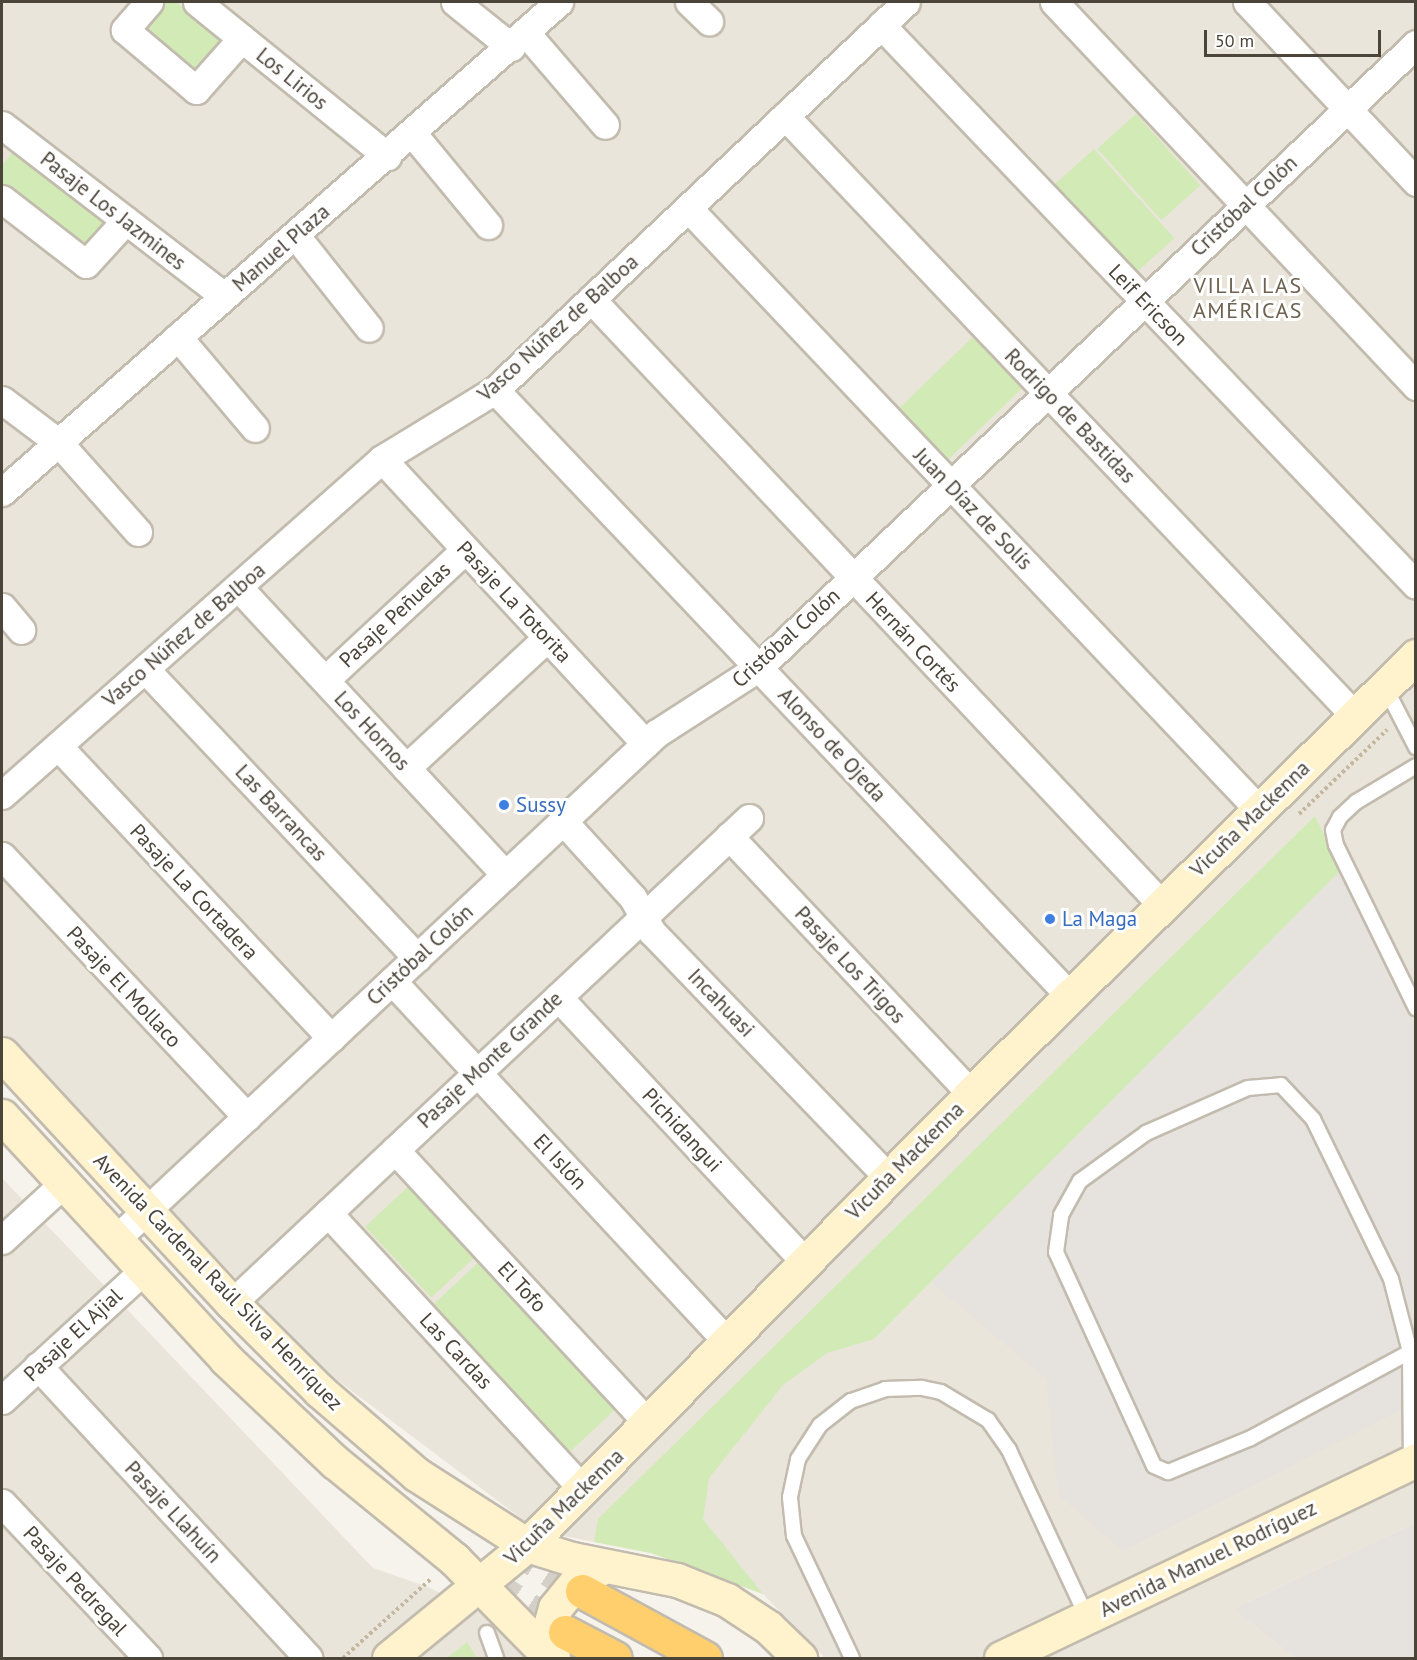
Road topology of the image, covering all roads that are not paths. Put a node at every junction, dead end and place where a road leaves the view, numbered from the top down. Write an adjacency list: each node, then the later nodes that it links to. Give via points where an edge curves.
1 (148, 2): 11 (street, via 125,30 196,90)
2 (197, 2): 11 (street, Los Lirios)
3 (455, 2): 12 (street)
4 (559, 2): 12 (street, Manuel Plaza)
5 (689, 2): 9 (street)
6 (906, 2): 10 (street, Vasco Núñez de Balboa)
7 (1054, 2): 22 (street)
8 (1248, 2): 14 (street)
9 (709, 21)
10 (881, 25): 15 (street, Vasco Núñez de Balboa); 29 (street, Leif Ericson)
11 (242, 38): 19 (street, Los Lirios)
12 (519, 40): 16 (street); 18 (street, Manuel Plaza)
13 (1416, 44): 14 (street, Cristóbal Colón)
14 (1347, 109): 20 (street); 22 (street, Cristóbal Colón)
15 (785, 116): 23 (street, Vasco Núñez de Balboa); 34 (street, Rodrigo de Bastidas)
16 (605, 125)
17 (4, 133): 24 (street, Pasaje Los Jazmines)
18 (412, 134): 19 (street, Manuel Plaza); 25 (street)
19 (387, 156): 26 (street, Manuel Plaza)
20 (1416, 182)
21 (2, 199): 24 (street, via 86,264)
22 (1245, 205): 29 (street, Cristóbal Colón); 32 (street)
23 (688, 208): 28 (street, Vasco Núñez de Balboa); 39 (street, Juan Díaz de Solís)
24 (126, 220): 27 (street, Pasaje Los Jazmines)
25 (488, 225)
26 (296, 236): 27 (street, Manuel Plaza); 30 (street)
27 (224, 296): 31 (street, Manuel Plaza)
28 (591, 299): 33 (street, Vasco Núñez de Balboa); 43 (street, Hernán Cortés)
29 (1144, 301): 34 (street, Cristóbal Colón); 44 (street, Leif Ericson)
30 (369, 328)
31 (178, 337): 36 (street); 37 (street, Manuel Plaza)
32 (1416, 386)
33 (495, 390): 38 (street, Vasco Núñez de Balboa); 50 (street, Alonso de Ojeda)
34 (1048, 392): 39 (street, Cristóbal Colón); 54 (street, Rodrigo de Bastidas)
35 (2, 400): 37 (street)
36 (255, 428)
37 (59, 443): 40 (street, Manuel Plaza); 41 (street)
38 (382, 459): 42 (street, Pasaje La Totorita); 45 (street, Vasco Núñez de Balboa)
39 (950, 485): 43 (street, Cristóbal Colón); 61 (street, Juan Díaz de Solís)
40 (2, 492)
41 (138, 532)
42 (465, 550): 48 (street, Pasaje La Totorita); 52 (street, Pasaje Peñuelas)
43 (852, 577): 50 (street, Cristóbal Colón); 67 (street, Hernán Cortés)
44 (1416, 585)
45 (238, 586): 51 (street, Vasco Núñez de Balboa); 52 (street, Los Hornos)
46 (2, 608): 47 (street)
47 (21, 630)
48 (547, 638): 55 (street, Pasaje La Totorita); 59 (street)
49 (1416, 656): 53 (main road, Vicuña Mackenna)
50 (758, 668): 55 (street, Cristóbal Colón, via 737,685 685,712); 71 (street, Alonso de Ojeda)
51 (145, 669): 56 (street, Vasco Núñez de Balboa); 69 (street, Las Barrancas)
52 (325, 680): 59 (street, Los Hornos)
53 (1385, 687): 54 (main road, Vicuña Mackenna); 57 (lane)
54 (1355, 716): 61 (main road, Vicuña Mackenna)
55 (646, 744): 63 (street, Cristóbal Colón)
56 (58, 746): 60 (street, Vasco Núñez de Balboa); 74 (street, Pasaje La Cortadera)
57 (1416, 747)
58 (1416, 766): 73 (lane, via 1356,802 1333,830 1335,845)
59 (406, 768): 66 (street, Los Hornos)
60 (2, 795)
61 (1259, 810): 67 (main road, Vicuña Mackenna)
62 (749, 818): 64 (street, Pasaje Monte Grande)
63 (563, 821): 66 (street, Cristóbal Colón); 68 (street, Incahuasi, via 633,898)
64 (729, 836): 68 (street, Pasaje Monte Grande); 77 (street, Pasaje Los Trigos)
65 (2, 856): 79 (street, Pasaje El Mollaco)
66 (506, 875): 69 (street, Cristóbal Colón)
67 (1162, 905): 71 (main road, Vicuña Mackenna)
68 (644, 916): 72 (street, Pasaje Monte Grande); 81 (street, Incahuasi, via 652,932)
69 (417, 957): 70 (street, Cristóbal Colón)
70 (392, 981): 74 (street, Cristóbal Colón); 76 (street, El Islón)
71 (1070, 996): 77 (main road, Vicuña Mackenna)
72 (558, 997): 76 (street, Pasaje Monte Grande); 87 (street, Pichidangui)
73 (1416, 1008)
74 (331, 1038): 79 (street, Cristóbal Colón)
75 (2, 1054): 83 (main road, Avenida Cardenal Raúl Silva Henríquez)
76 (477, 1073): 80 (street, Pasaje Monte Grande); 90 (street, El Islón)
77 (971, 1094): 81 (main road, Vicuña Mackenna)
78 (2, 1116): 82 (main road, Avenida Cardenal Raúl Silva Henríquez)
79 (247, 1117): 83 (street, Cristóbal Colón)
80 (395, 1150): 84 (street, Pasaje Monte Grande); 94 (street, El Tofo)
81 (889, 1178): 87 (main road, Vicuña Mackenna)
82 (63, 1183): 85 (main road, Avenida Cardenal Raúl Silva Henríquez); 86 (street)
83 (146, 1211): 85 (street, Cristóbal Colón); 89 (main road, Avenida Cardenal Raúl Silva Henríquez)
84 (328, 1213): 89 (street, Pasaje Monte Grande); 96 (street, Las Cardas)
85 (116, 1239): 88 (main road, Avenida Cardenal Raúl Silva Henríquez)
86 (2, 1240)
87 (806, 1263): 90 (main road, Vicuña Mackenna)
88 (144, 1270): 92 (street, Pasaje El Ajial); 100 (main road, Avenida Cardenal Raúl Silva Henríquez, via 280,1411)
89 (232, 1303): 98 (main road, Avenida Cardenal Raúl Silva Henríquez, via 320,1391 416,1474)
90 (728, 1342): 94 (main road, Vicuña Mackenna)
91 (1410, 1352): 91 (lane, via 1251,1438 1168,1472 1154,1466 1056,1252 1061,1215 1080,1181 1146,1133 1248,1088 1281,1085 1313,1119 1391,1279); 95 (lane)
92 (39, 1366): 93 (street, Pasaje El Ajial); 106 (street, Pasaje Llahuín)
93 (2, 1400)
94 (648, 1423): 96 (main road, Vicuña Mackenna)
95 (1413, 1461): 102 (main road, Avenida Manuel Rodríguez)
96 (584, 1489): 98 (main road, Vicuña Mackenna)
97 (2, 1503): 105 (street, Pasaje Pedregal)
98 (527, 1545): 99 (main road, Avenida Cardenal Raúl Silva Henríquez); 100 (main road, Vicuña Mackenna)
99 (605, 1567): 104 (main road, via 576,1582 555,1608 549,1629); 111 (main road, Avenida Cardenal Raúl Silva Henríquez, via 650,1574 703,1589 750,1614)
100 (479, 1584): 104 (main road, Avenida Cardenal Raúl Silva Henríquez); 107 (main road, Vicuña Mackenna)
101 (582, 1591): 110 (highway)
102 (1087, 1617): 112 (lane, via 1009,1450 987,1420 940,1392 913,1387 885,1389 850,1401 819,1425 798,1459 790,1497 794,1536); 113 (main road, Avenida Manuel Rodríguez)
103 (487, 1633): 108 (lane)
104 (556, 1650): 109 (highway)
105 (148, 1659)
106 (308, 1659)
107 (389, 1659)
108 (496, 1659)
109 (615, 1659)
110 (705, 1659)
111 (800, 1659)
112 (852, 1659)
113 (1001, 1659)

